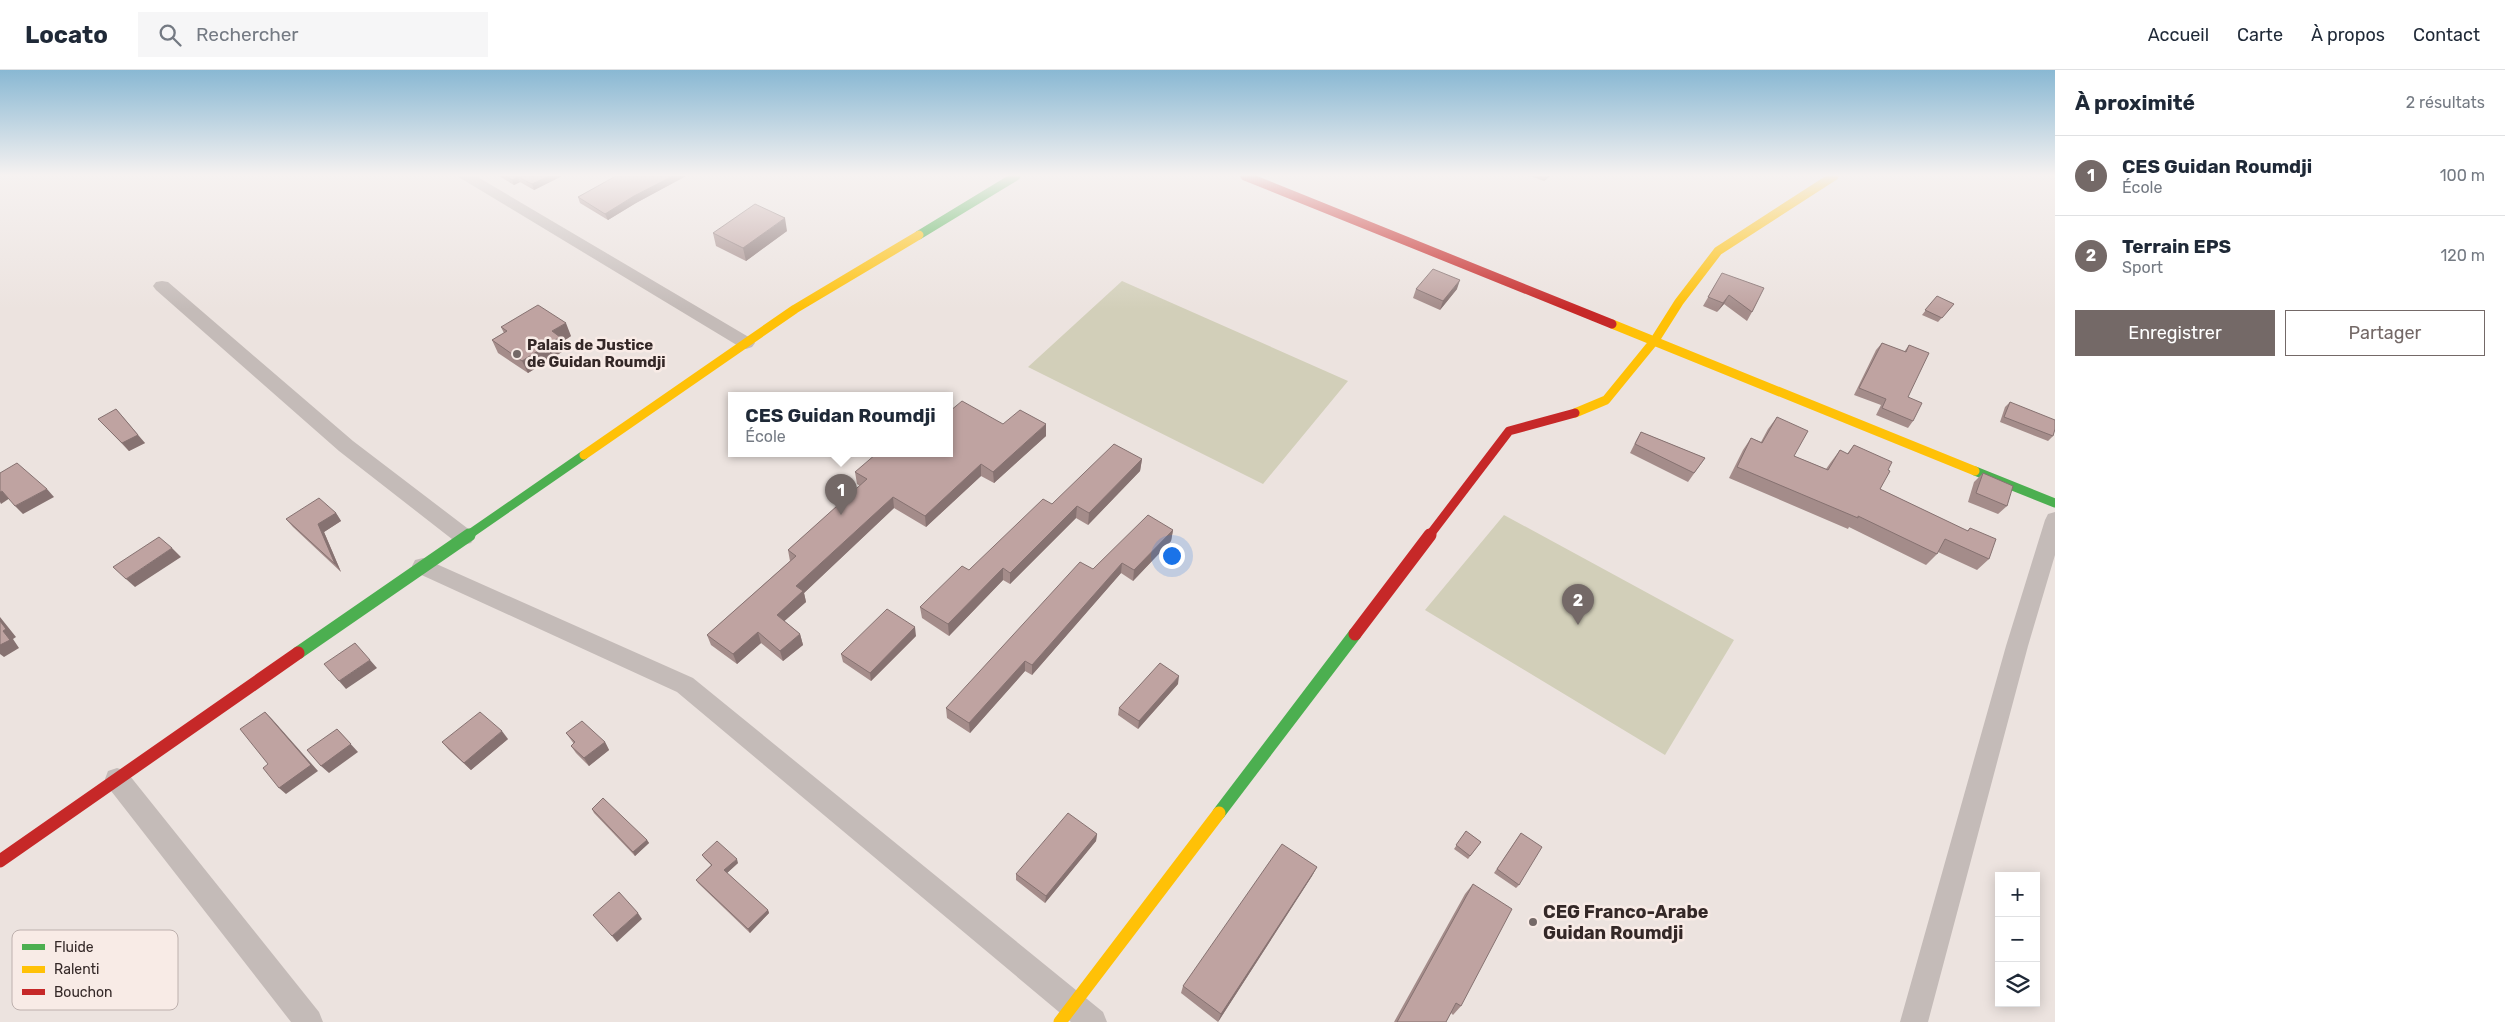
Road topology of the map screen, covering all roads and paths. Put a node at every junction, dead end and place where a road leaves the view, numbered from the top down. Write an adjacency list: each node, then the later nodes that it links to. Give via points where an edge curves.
1 (540, 220): 7 (street)
2 (943, 220): 7 (main road)
3 (1356, 220): 6 (main road)
4 (1765, 220): 6 (main road, via 1718,251)
5 (162, 286): 10 (street, via 346,446)
6 (1655, 340): 8 (main road); 14 (main road, via 1606,400 1574,413 1509,431)
7 (746, 343): 10 (main road)
8 (2055, 503)
9 (2055, 520): 17 (street, via 2017,646)
10 (464, 537): 11 (main road)
11 (423, 566): 12 (main road); 14 (street, via 686,685)
12 (117, 779): 13 (main road); 15 (street)
13 (0, 860)
14 (1067, 1013): 16 (street)
15 (309, 1022)
16 (1092, 1022)
17 (1914, 1022)

